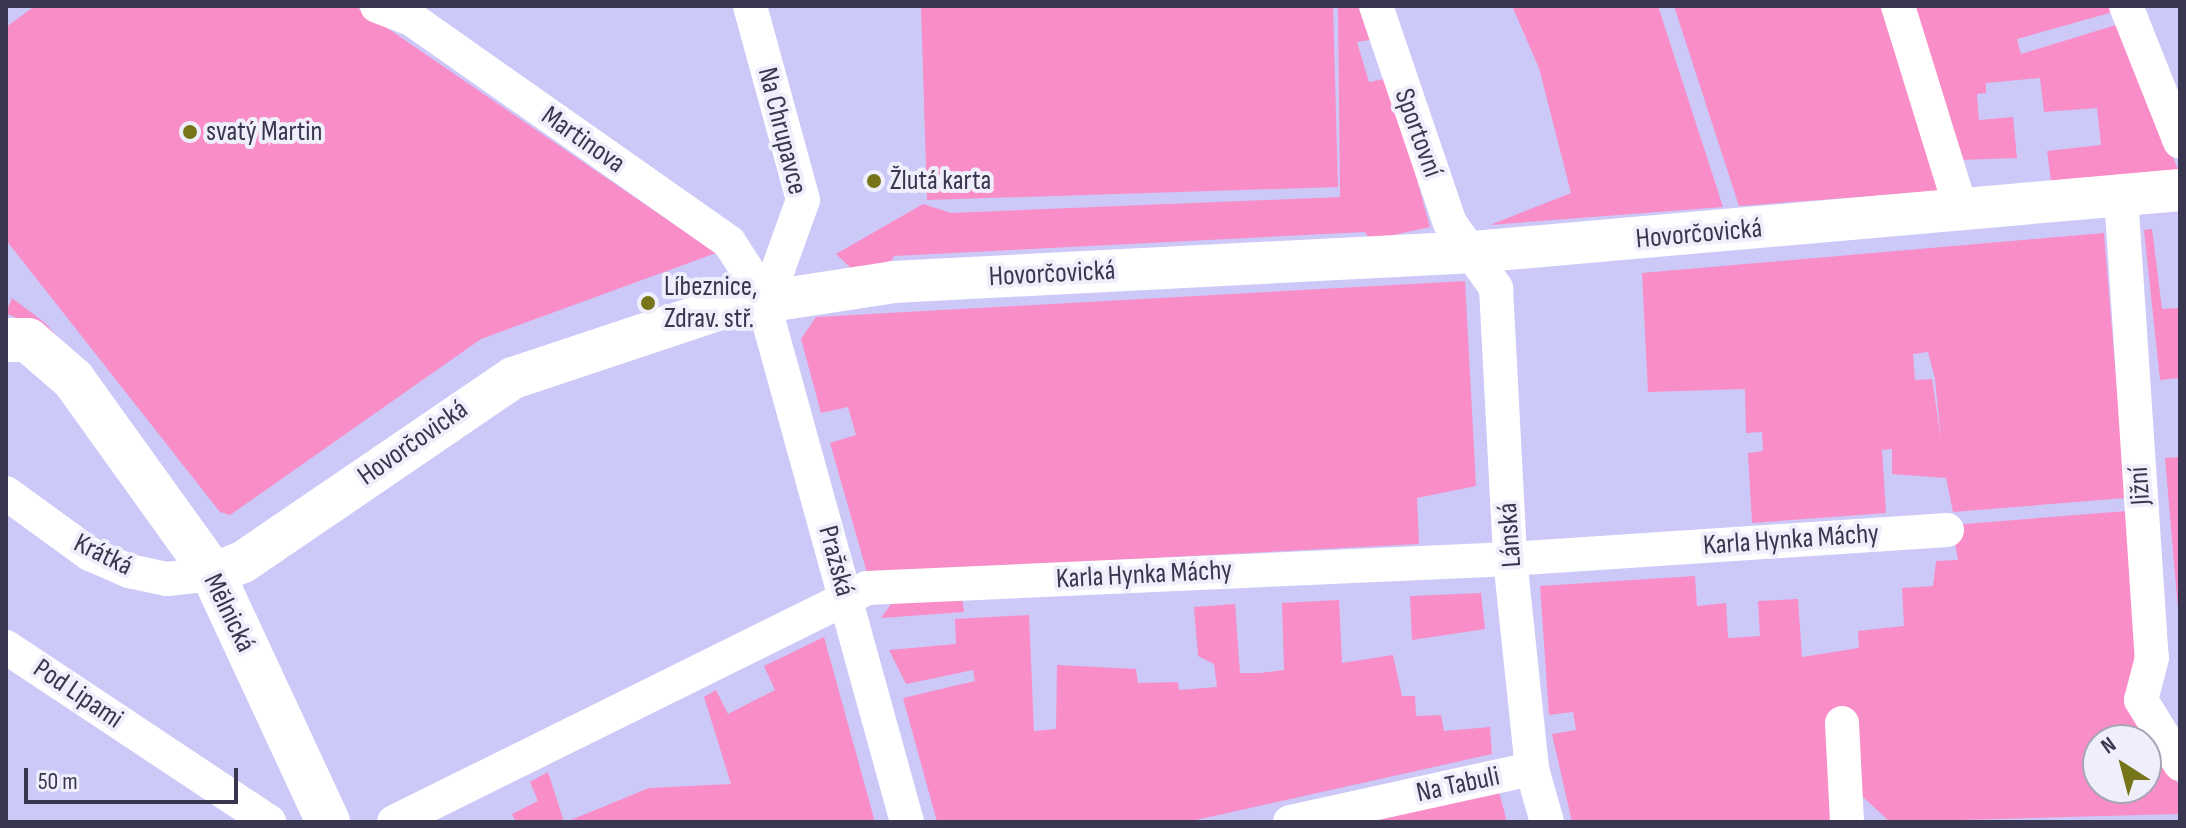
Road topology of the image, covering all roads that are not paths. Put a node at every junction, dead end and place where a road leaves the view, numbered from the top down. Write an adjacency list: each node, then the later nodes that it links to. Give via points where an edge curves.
1 (377, 6): 6 (street, Martinova)
2 (750, 6): 12 (street, Na Chrupavce, via 803,200)
3 (1376, 6): 11 (street, Sportovní, via 1450,223)
4 (1898, 6): 10 (street)
5 (2126, 6): 7 (street)
6 (420, 13): 12 (street, Martinova, via 729,242)
7 (2180, 142)
8 (2180, 190): 9 (street, Hovorčovická)
9 (2121, 196): 10 (street, Hovorčovická); 21 (street, Jižní, via 2152,658 2141,700)
10 (1962, 213): 11 (street, Hovorčovická)
11 (1474, 252): 12 (street, Hovorčovická, via 893,282); 16 (street, Lánská, via 1496,288)
12 (767, 300): 17 (street, Hovorčovická, via 652,326 513,378 243,562); 18 (street, Pražská)
13 (6, 340): 17 (main road, Mělnická, via 28,340 106,417)
14 (6, 493): 17 (street, Krátká, via 90,554 129,571 167,579)
15 (1947, 530): 16 (street, Karla Hynka Máchy)
16 (1510, 559): 18 (street, Karla Hynka Máchy); 22 (street, Lánská)
17 (213, 574): 24 (main road, Mělnická)
18 (844, 594): 25 (street, Karla Hynka Máchy); 26 (street, Pražská)
19 (6, 647): 23 (street, Pod Lipami)
20 (1842, 723): 29 (street)
21 (2180, 764)
22 (1532, 769): 27 (street, Na Tabuli); 28 (street, Lánská)
23 (269, 822)
24 (328, 822)
25 (394, 822)
26 (907, 822)
27 (1290, 822)
28 (1547, 822)
29 (1847, 822)

